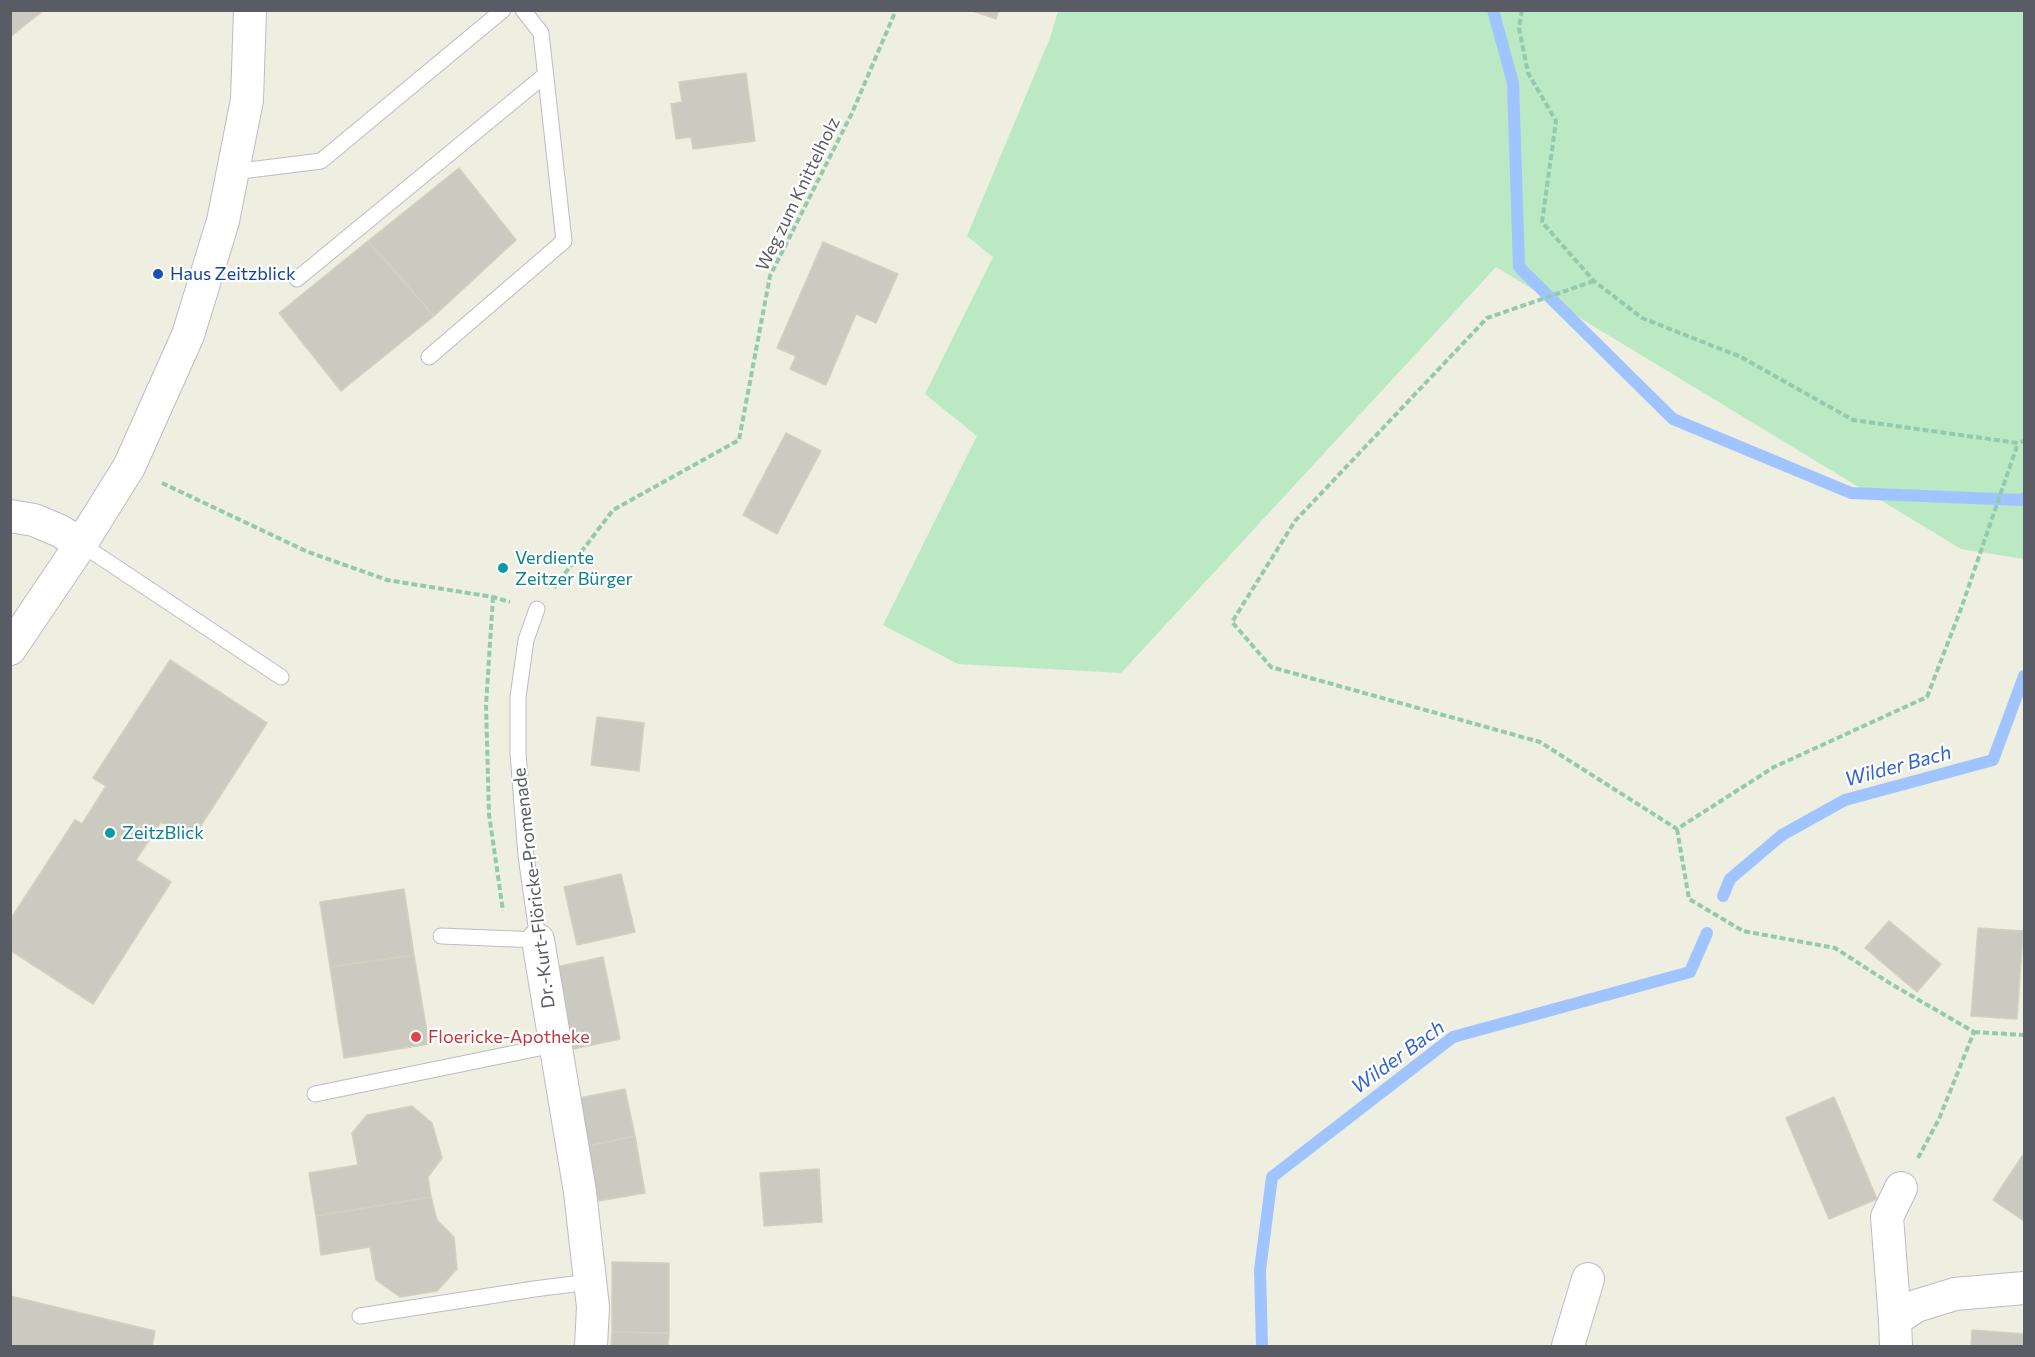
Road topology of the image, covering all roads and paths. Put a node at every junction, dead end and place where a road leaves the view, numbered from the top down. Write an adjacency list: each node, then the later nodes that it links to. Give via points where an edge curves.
1 (250, 10): 7 (street, via 246,100)
2 (503, 10): 7 (lane, via 321,160)
3 (523, 10): 6 (lane, via 541,33)
4 (896, 10): 16 (path, Weg zum Knittelholz, via 852,113 770,276 739,440 613,510)
5 (1522, 10): 9 (path, via 1519,28 1528,73 1556,121 1542,222)
6 (545, 75): 8 (lane); 10 (lane, via 564,241)
7 (233, 172): 13 (street, via 223,221 188,335)
8 (297, 279)
9 (1594, 281): 12 (path, via 1642,318 1741,357 1853,420); 19 (path, via 1487,318 1295,521 1232,622 1271,667 1540,742)
10 (429, 357)
11 (2025, 441): 12 (path)
12 (2018, 442): 19 (path, via 1927,697 1774,767)
13 (129, 467): 15 (street); 16 (path, via 308,552 387,580 493,597)
14 (10, 516): 15 (street, via 34,520)
15 (81, 544): 17 (street); 18 (lane)
16 (537, 609): 21 (lane, Dr.-Kurt-Flöricke-Promenade, via 526,640 518,697 518,753)
17 (10, 650)
18 (281, 676)
19 (1677, 829): 22 (path, via 1689,899 1743,931 1835,948)
20 (441, 936): 21 (lane)
21 (538, 940): 24 (street, Dr.-Kurt-Flöricke-Promenade)
22 (1974, 1032): 23 (path); 26 (path, via 1939,1119)
23 (2025, 1035)
24 (554, 1045): 25 (lane); 28 (street, Dr.-Kurt-Flöricke-Promenade, via 580,1192)
25 (315, 1094)
26 (1901, 1188): 31 (street, via 1887,1217)
27 (1588, 1280): 33 (street)
28 (590, 1282): 30 (lane); 32 (street, Dr.-Kurt-Flöricke-Promenade)
29 (2025, 1288): 31 (street, via 1955,1294 1916,1306)
30 (360, 1316)
31 (1895, 1333)
32 (591, 1347)
33 (1568, 1347)

